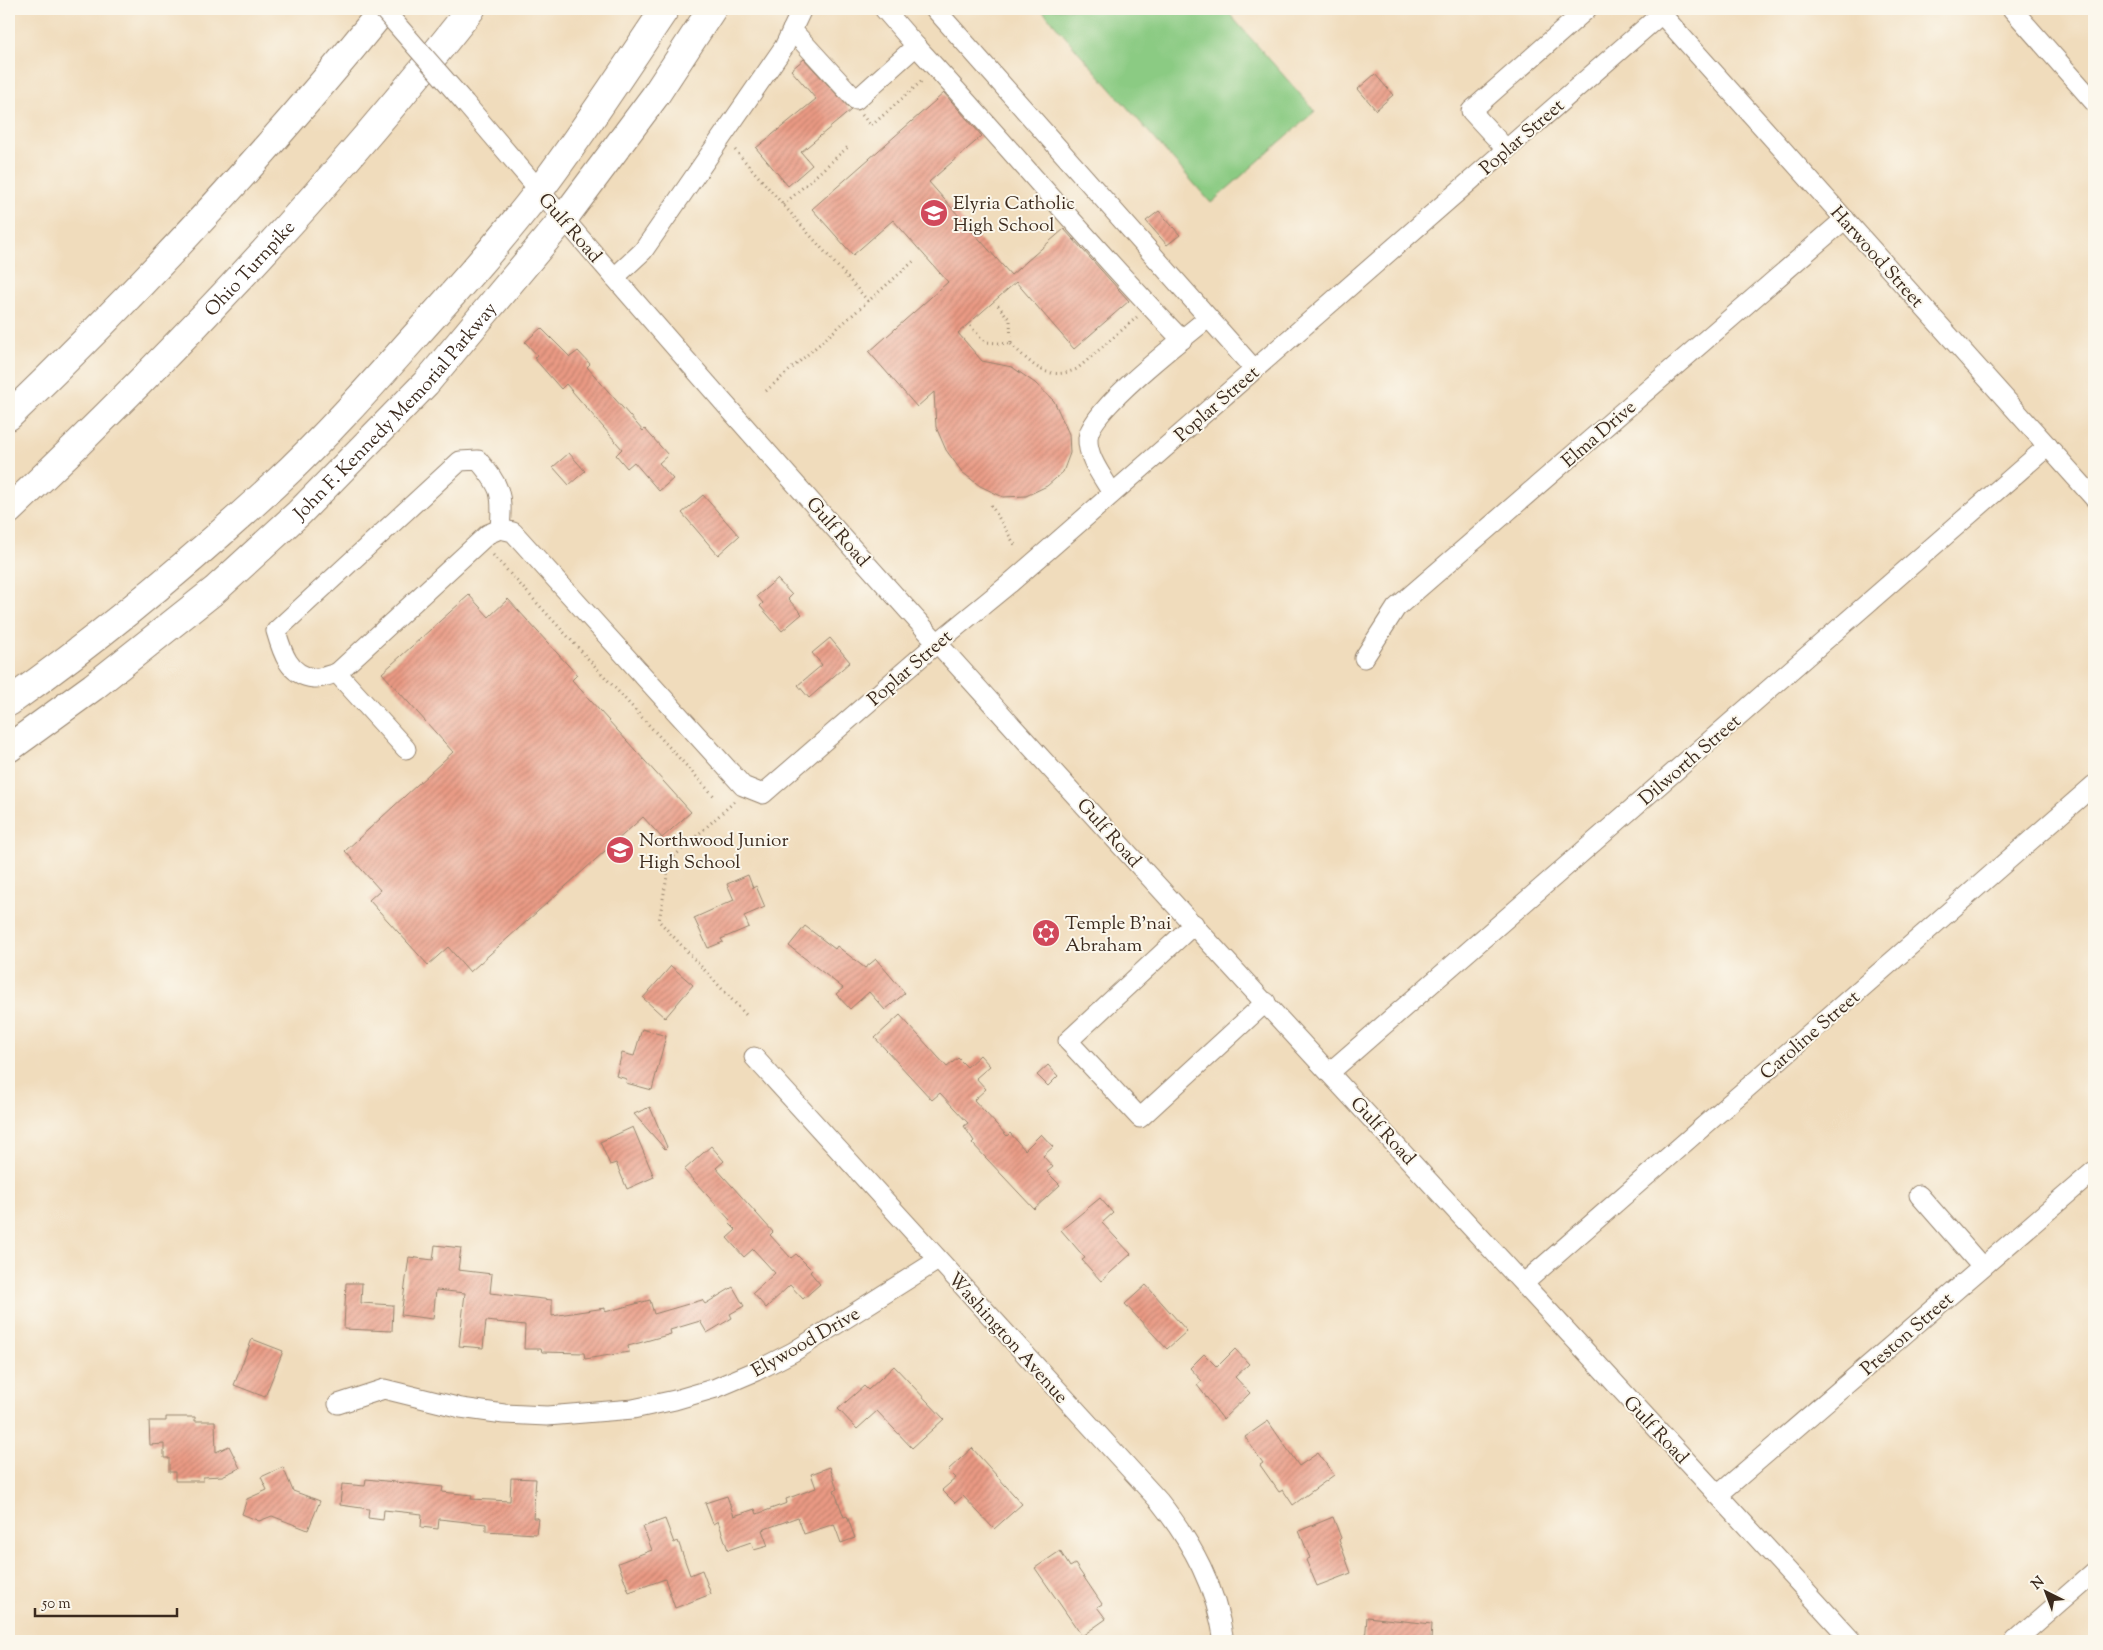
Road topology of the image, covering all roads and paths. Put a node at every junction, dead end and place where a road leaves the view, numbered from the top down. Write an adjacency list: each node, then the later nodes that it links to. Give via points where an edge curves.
1 (384, 9): 17 (street, Gulf Road, bridge); 32 (highway, via 247,170 133,292)
2 (471, 9): 37 (highway, Ohio Turnpike, via 385,114 244,273 117,405)
3 (665, 9): 17 (highway, John F. Kennedy Memorial Parkway)
4 (712, 9): 19 (highway, John F. Kennedy Memorial Parkway, via 655,96)
5 (802, 9): 11 (street)
6 (884, 9): 12 (street)
7 (935, 9): 26 (street)
8 (1587, 9): 16 (street, via 1471,111)
9 (2012, 9): 13 (street)
10 (1662, 10): 16 (street, Poplar Street); 20 (street, Harwood Street)
11 (792, 30): 12 (street, via 856,100); 22 (street, via 784,47 643,251)
12 (916, 46): 28 (street, via 1114,270)
13 (2094, 102)
14 (730, 144): 18 (path)
15 (848, 146): 18 (path)
16 (1506, 149): 30 (street, Poplar Street)
17 (539, 191): 19 (street, Gulf Road); 44 (highway, John F. Kennedy Memorial Parkway, via 495,247 382,374 274,485 135,606)
18 (783, 205): 23 (path)
19 (564, 218): 22 (street, Gulf Road); 45 (highway, John F. Kennedy Memorial Parkway, via 426,383 299,514 146,647)
20 (1845, 218): 33 (street, Harwood Street); 42 (street, Elma Drive, via 1396,608)
21 (915, 260): 23 (path)
22 (615, 277): 41 (street, Gulf Road)
23 (868, 302): 31 (path)
24 (996, 303): 29 (path, via 1010,320)
25 (1143, 311): 29 (path, via 1077,369 1066,374 1050,374 1035,366)
26 (1208, 318): 28 (street); 30 (street)
27 (970, 326): 29 (path, via 985,342)
28 (1182, 340): 34 (street, via 1122,392 1097,417 1091,430 1088,437 1090,454)
29 (1011, 344)
30 (1254, 369): 34 (street, Poplar Street)
31 (766, 391)
32 (9, 416)
33 (2048, 446): 35 (street, Harwood Street); 54 (street, Dilworth Street)
34 (1112, 493): 41 (street, Poplar Street)
35 (2094, 498)
36 (991, 505): 39 (path)
37 (9, 510)
38 (500, 529): 43 (street, via 488,534); 43 (street, via 502,503 496,482 478,460 460,461 276,631 282,654 295,672 315,679); 48 (street, via 513,532 743,786)
39 (1015, 545)
40 (494, 555): 49 (path)
41 (937, 642): 48 (street, Poplar Street); 50 (street, Gulf Road)
42 (1364, 658)
43 (337, 672): 46 (street)
44 (9, 702)
45 (9, 748)
46 (406, 749)
47 (2094, 785): 59 (street, Caroline Street)
48 (756, 792): 52 (path, via 670,860 659,922)
49 (714, 796)
50 (1194, 924): 51 (street, Gulf Road); 51 (street, via 1068,1041 1140,1118)
51 (1266, 1002): 54 (street, Gulf Road)
52 (748, 1017)
53 (754, 1058): 57 (street, Washington Avenue)
54 (1330, 1072): 59 (street, Gulf Road)
55 (2094, 1171): 58 (street, Preston Street)
56 (1919, 1196): 58 (street)
57 (938, 1260): 60 (street, Elywood Drive, via 793,1352 732,1381 675,1400 633,1409 547,1416 462,1408 384,1389); 63 (street, Washington Avenue, via 1179,1526 1210,1584)
58 (1982, 1267): 61 (street, Preston Street)
59 (1524, 1283): 61 (street, Gulf Road)
60 (338, 1404)
61 (1718, 1494): 64 (street, Gulf Road)
62 (2094, 1572): 65 (street)
63 (1224, 1641)
64 (1852, 1641)
65 (2015, 1641)

